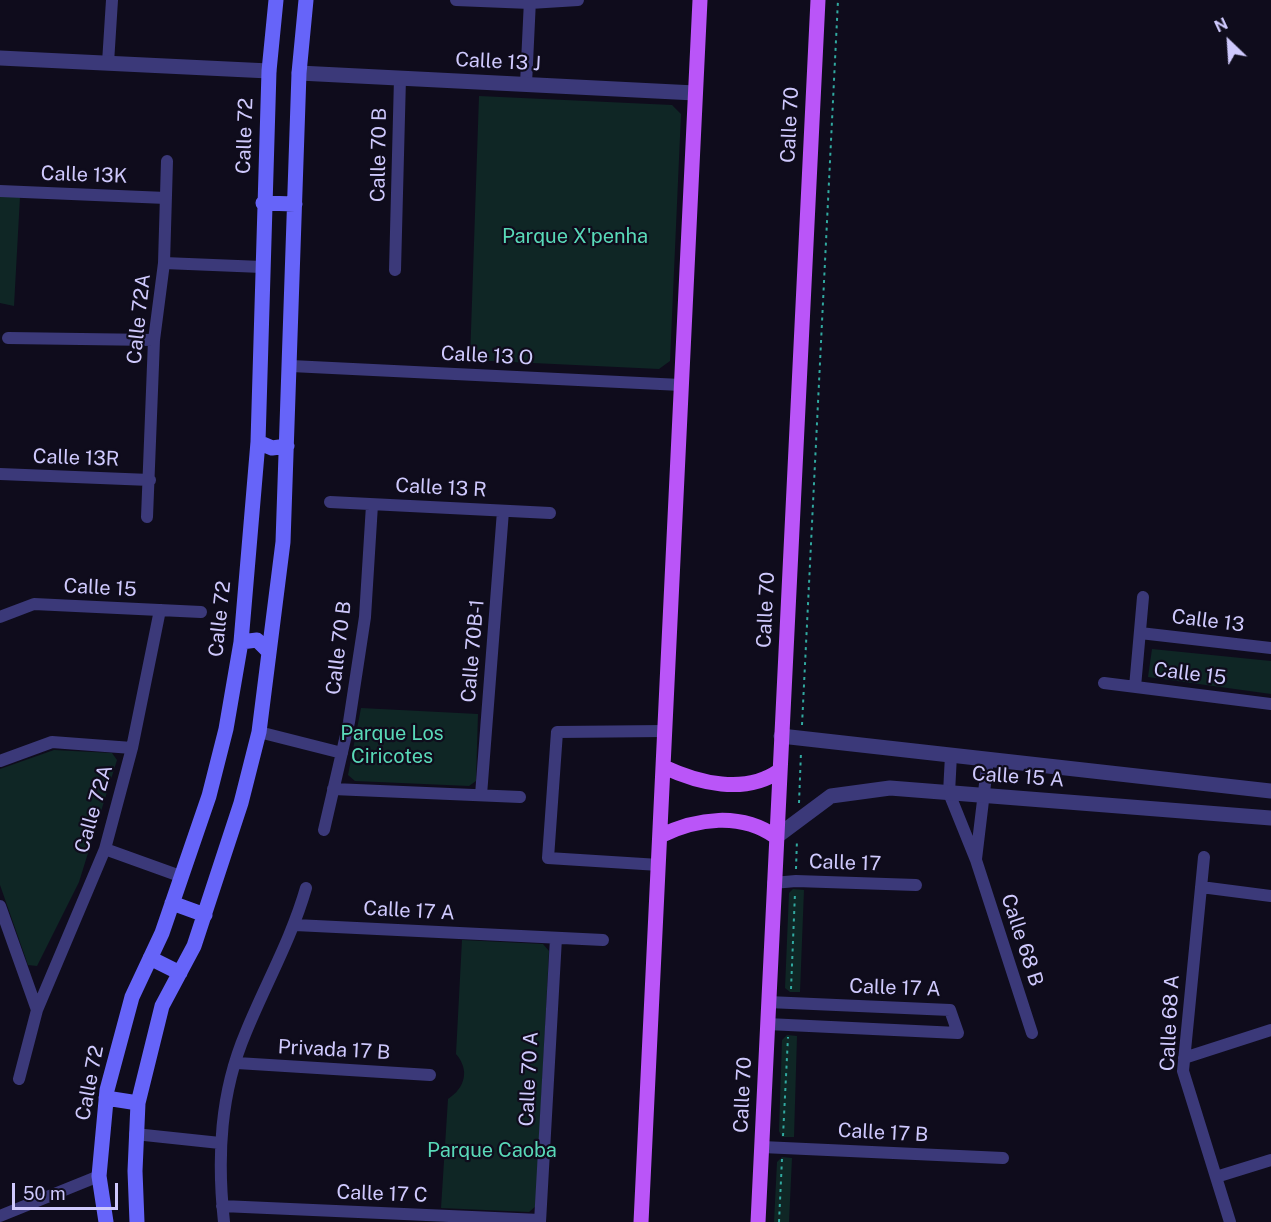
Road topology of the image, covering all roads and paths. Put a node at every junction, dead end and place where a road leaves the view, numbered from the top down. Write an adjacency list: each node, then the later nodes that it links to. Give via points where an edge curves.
1 (112, 0): 11 (street)
2 (276, 0): 12 (main road, Calle 72)
3 (306, 0): 13 (main road)
4 (456, 0): 9 (street)
5 (578, 0): 9 (street)
6 (700, 0): 16 (main road)
7 (818, 0): 51 (main road, Calle 70)
8 (838, 0): 52 (path)
9 (530, 1): 15 (street)
10 (0, 58): 11 (street)
11 (108, 63): 12 (street)
12 (269, 71): 20 (main road, Calle 72)
13 (299, 73): 14 (street, Calle 13 J); 21 (main road)
14 (400, 78): 15 (street, Calle 13 J); 24 (street, Calle 70 B)
15 (526, 84): 16 (street, Calle 13 J)
16 (695, 93): 28 (main road)
17 (167, 161): 19 (street, Calle 72A)
18 (0, 191): 19 (street, Calle 13K)
19 (166, 198): 22 (street, Calle 72A)
20 (263, 203): 21 (main road); 23 (main road, Calle 72)
21 (295, 204): 27 (main road)
22 (164, 263): 23 (street); 26 (street, Calle 72A)
23 (262, 267): 29 (main road, Calle 72)
24 (395, 270)
25 (8, 338): 26 (street)
26 (154, 340): 32 (street, Calle 72A)
27 (291, 366): 28 (street, Calle 13 O); 30 (main road)
28 (681, 385): 49 (main road)
29 (258, 442): 30 (main road, via 272,448); 43 (main road, Calle 72)
30 (287, 446): 45 (main road, via 283,542)
31 (0, 474): 32 (street, Calle 13R)
32 (150, 480): 37 (street, Calle 72A)
33 (330, 502): 34 (street, Calle 13 R)
34 (372, 504): 35 (street, Calle 13 R); 54 (street, Calle 70 B, via 365,617)
35 (503, 511): 36 (street, Calle 13 R); 63 (street, Calle 70B-1)
36 (550, 513)
37 (147, 517)
38 (1143, 597): 42 (street)
39 (160, 610): 40 (street, Calle 15); 41 (street, Calle 15, via 34,604); 53 (street, Calle 72A)
40 (201, 612)
41 (0, 617)
42 (1140, 633): 44 (street, Calle 13); 47 (street)
43 (241, 642): 45 (main road, via 257,640); 75 (main road, Calle 72, via 226,729 209,796)
44 (1271, 648)
45 (269, 652): 50 (main road)
46 (1104, 683): 47 (street, Calle 15)
47 (1135, 687): 48 (street, Calle 15)
48 (1271, 704)
49 (665, 730): 58 (main road); 74 (street, via 557,732 548,858)
50 (259, 732): 54 (street); 84 (main road)
51 (781, 736): 52 (street, Calle 15 A); 59 (main road, Calle 70)
52 (801, 738): 55 (street, Calle 15 A); 67 (path)
53 (132, 748): 57 (street, via 52,742); 71 (street, Calle 72A)
54 (342, 753): 60 (street, Calle 70 B)
55 (951, 755): 56 (street, Calle 15 A); 62 (street, Calle 68 B)
56 (988, 759): 61 (street, Calle 15 A); 64 (street, Calle 68 B)
57 (0, 761)
58 (664, 767): 59 (main road, via 685,777 729,784 753,782); 69 (main road)
59 (779, 771): 70 (main road, Calle 70)
60 (333, 789): 63 (street); 68 (street, Calle 70 B)
61 (1271, 791)
62 (949, 792): 64 (street, Calle 15 A); 67 (street, Calle 15 A, via 890,788 831,796); 73 (street, Calle 68 B)
63 (481, 795): 65 (street)
64 (984, 795): 66 (street, Calle 15 A); 73 (street, Calle 68 B)
65 (520, 797)
66 (1271, 818)
67 (798, 820): 70 (street, Calle 15 A); 76 (path)
68 (324, 830)
69 (660, 836): 70 (main road, via 681,826 724,820 747,823); 74 (main road)
70 (776, 837): 77 (main road, Calle 70)
71 (105, 849): 75 (street); 92 (street, Calle 72A)
72 (1204, 857): 79 (street, Calle 68 A)
73 (976, 860): 96 (street, Calle 68 B)
74 (659, 865): 117 (main road)
75 (180, 876): 82 (main road, Calle 72)
76 (796, 880): 77 (street, Calle 17); 78 (street, Calle 17); 91 (path)
77 (773, 883): 90 (main road, Calle 70)
78 (916, 885)
79 (1201, 887): 81 (street); 97 (street, Calle 68 A)
80 (306, 888): 85 (street)
81 (1271, 896)
82 (172, 903): 84 (main road); 88 (main road, Calle 72)
83 (0, 906): 92 (street)
84 (205, 915): 89 (main road)
85 (295, 925): 86 (street, Calle 17 A); 98 (street, via 245,1034)
86 (556, 938): 87 (street, Calle 17 A); 113 (street, Calle 70 A)
87 (603, 940)
88 (150, 958): 89 (main road); 101 (main road, Calle 72, via 132,997)
89 (180, 973): 102 (main road, via 162,1006)
90 (768, 1002): 91 (street, Calle 17 A); 93 (main road, Calle 70)
91 (790, 1003): 94 (street, Calle 17 A, via 950,1010 958,1033)
92 (37, 1010): 100 (street, Calle 72A)
93 (767, 1024): 94 (street, Calle 17 A); 105 (main road, Calle 70)
94 (789, 1025): 106 (path)
95 (1271, 1030): 97 (street)
96 (1032, 1033)
97 (1184, 1058): 110 (street, Calle 68 A, via 1183,1071)
98 (237, 1063): 99 (street, Privada 17 B); 104 (street, via 224,1107)
99 (430, 1075)
100 (19, 1079)
101 (106, 1098): 102 (main road); 109 (main road, Calle 72)
102 (138, 1103): 103 (main road)
103 (135, 1134): 104 (street); 115 (main road)
104 (220, 1143): 111 (street)
105 (762, 1147): 106 (street, Calle 17 B); 118 (main road, Calle 70)
106 (783, 1148): 107 (street, Calle 17 B); 119 (path)
107 (1003, 1158)
108 (1271, 1160): 110 (street)
109 (99, 1176): 112 (street); 114 (main road, Calle 72)
110 (1216, 1177): 120 (street, Calle 68 A)
111 (222, 1206): 113 (street, Calle 17 C); 116 (street)
112 (0, 1215)
113 (540, 1221)
114 (106, 1222)
115 (136, 1222)
116 (224, 1222)
117 (641, 1222)
118 (758, 1222)
119 (779, 1222)
120 (1230, 1222)

